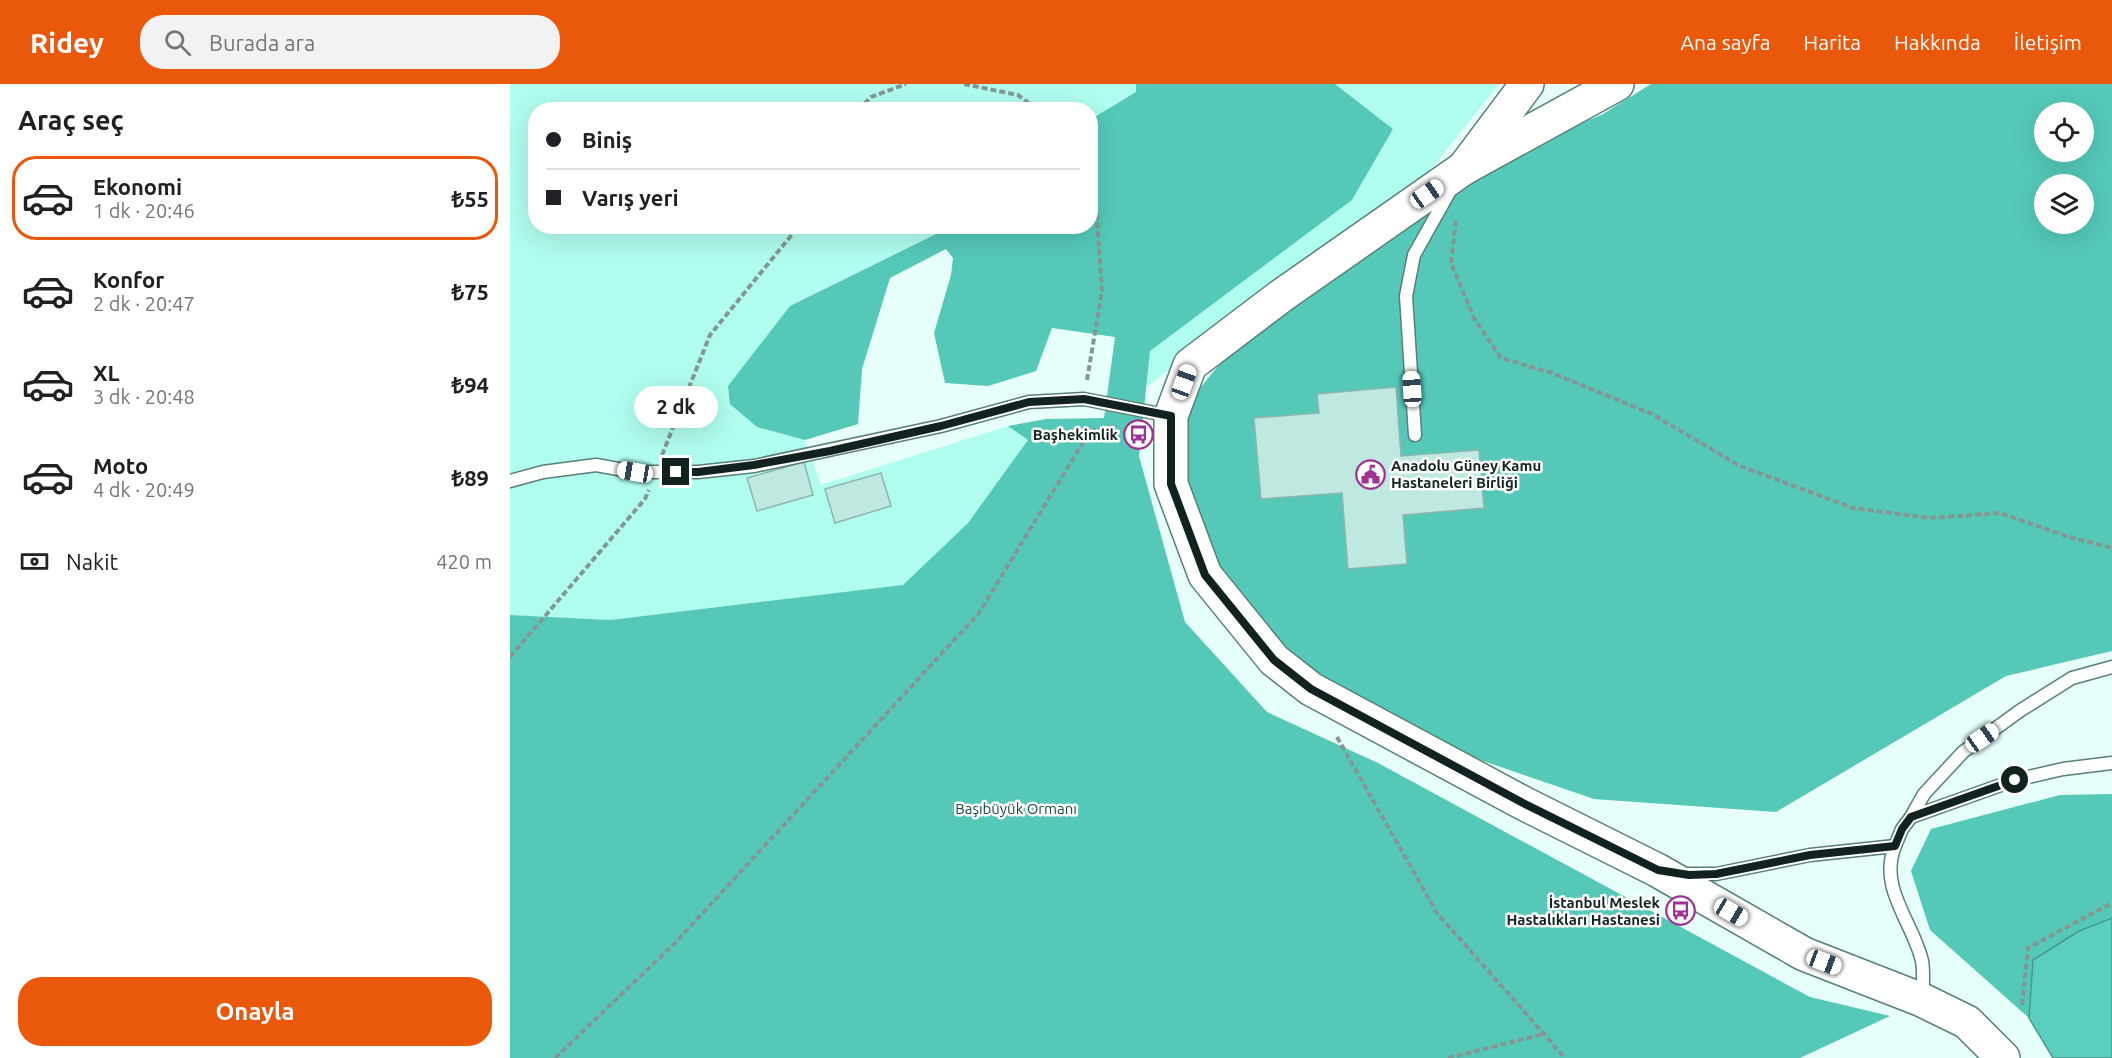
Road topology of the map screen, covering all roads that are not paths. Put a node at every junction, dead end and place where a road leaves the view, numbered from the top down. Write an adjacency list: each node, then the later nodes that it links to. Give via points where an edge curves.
1 (1527, 84): 4 (main road)
2 (1584, 84): 4 (main road)
3 (1617, 84): 4 (main road)
4 (1464, 168): 5 (main road, via 1190,365); 6 (lane, via 1413,255 1406,296)
5 (1171, 416): 7 (lane, via 1084,399 1029,402 930,429 754,465 698,472 635,472 596,465); 12 (main road, via 1171,484 1205,575 1274,660 1311,689 1523,803)
6 (1416, 435)
7 (510, 481)
8 (2112, 667): 10 (lane, via 2072,678 1963,752 1924,794)
9 (2112, 763): 10 (lane, via 2015,780)
10 (1911, 817): 11 (lane)
11 (1895, 846): 12 (lane, via 1810,855 1716,874); 13 (lane, via 1889,872 1892,889 1922,960)
12 (1658, 870): 13 (main road, via 1804,954)
13 (1922, 1000): 14 (main road, via 1967,1022)
14 (2003, 1058)

